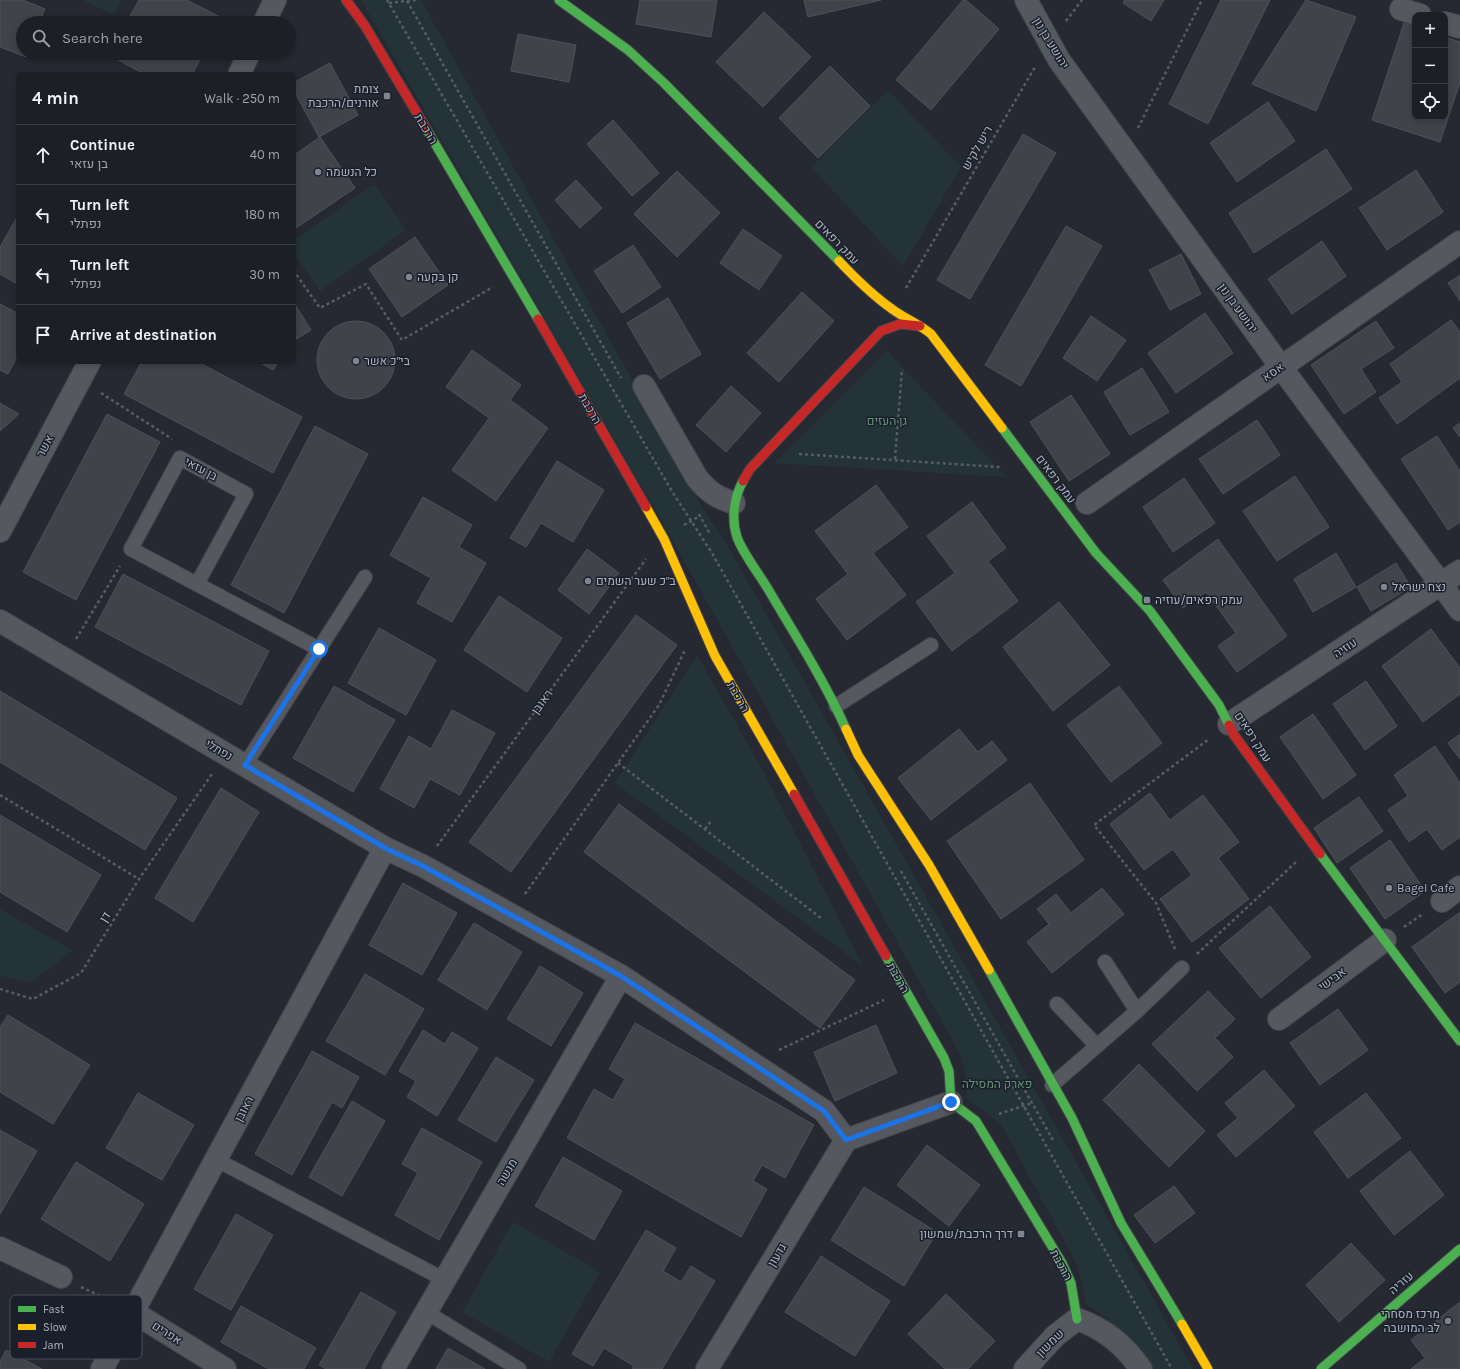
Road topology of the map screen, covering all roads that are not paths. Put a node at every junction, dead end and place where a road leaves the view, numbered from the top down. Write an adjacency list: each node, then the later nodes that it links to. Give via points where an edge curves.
1 (346, 0): 40 (street, הרכבת, via 365,26 513,275 664,539 715,656 944,1058 949,1071)
2 (559, 0): 9 (street, עמק רפאים, via 628,50 664,82 852,274 893,310)
3 (1026, 0): 11 (street, יהושע בן נון, via 1059,60)
4 (1448, 24): 5 (street)
5 (1460, 27)
6 (246, 60): 7 (street)
7 (240, 72)
8 (1460, 242): 11 (street, אסא)
9 (923, 327): 13 (street, via 899,324 881,331 750,469 740,484); 25 (street, עמק רפאים, via 931,334 1096,553 1150,611 1219,705)
10 (88, 364): 15 (street, אשר)
11 (1281, 367): 14 (street, אסא); 19 (street, יהושע בן נון)
12 (644, 386): 13 (street, via 697,478 707,490 719,498)
13 (734, 503): 24 (street, via 733,520 737,537)
14 (1087, 503)
15 (0, 531)
16 (1460, 570): 19 (street, עוזיה)
17 (365, 577): 23 (lane)
18 (197, 584): 18 (lane, בן עזאי, via 131,549 180,458 246,494); 23 (lane)
19 (1441, 584): 20 (street, יהושע בן נון); 25 (street, עוזיה)
20 (1460, 610)
21 (0, 621): 26 (street, נפתלי)
22 (931, 645): 24 (lane)
23 (319, 649): 26 (lane)
24 (836, 706): 39 (street, via 858,755 878,790 929,865)
25 (1229, 724): 30 (street, עמק רפאים, via 1314,846)
26 (245, 765): 27 (street, נפתלי)
27 (385, 848): 33 (street, נפתלי, via 423,866); 42 (street, ראובן)
28 (1460, 887): 29 (street)
29 (1442, 901)
30 (1385, 940): 36 (street, אבישי); 37 (street, עמק רפאים)
31 (1105, 962): 35 (lane)
32 (1182, 968): 35 (lane)
33 (621, 976): 41 (street, נפתלי, via 824,1111); 46 (street, מנשה)
34 (1057, 1004): 38 (lane)
35 (1137, 1011): 38 (lane)
36 (1279, 1019)
37 (1460, 1041)
38 (1097, 1046): 39 (lane)
39 (1052, 1084): 59 (street, via 1082,1137 1121,1223)
40 (951, 1102): 41 (street); 50 (street, הרכבת, via 976,1121 1062,1263 1071,1283)
41 (846, 1140): 56 (street, גדעון)
42 (217, 1160): 46 (lane); 47 (street, ראובן)
43 (0, 1248): 45 (street)
44 (1460, 1249): 60 (street, עזריה)
45 (61, 1277)
46 (445, 1280): 48 (street, מנשה)
47 (142, 1296)
48 (426, 1312): 54 (street, מנשה); 55 (lane)
49 (142, 1318): 53 (street, אפרים)
50 (1077, 1319): 57 (street, שמשון, via 1055,1336); 58 (street, via 1113,1337)
51 (107, 1359): 52 (street, ראובן)
52 (102, 1369)
53 (225, 1369)
54 (393, 1369)
55 (519, 1369)
56 (707, 1369)
57 (1025, 1369)
58 (1141, 1369)
59 (1208, 1369)
60 (1321, 1369)

